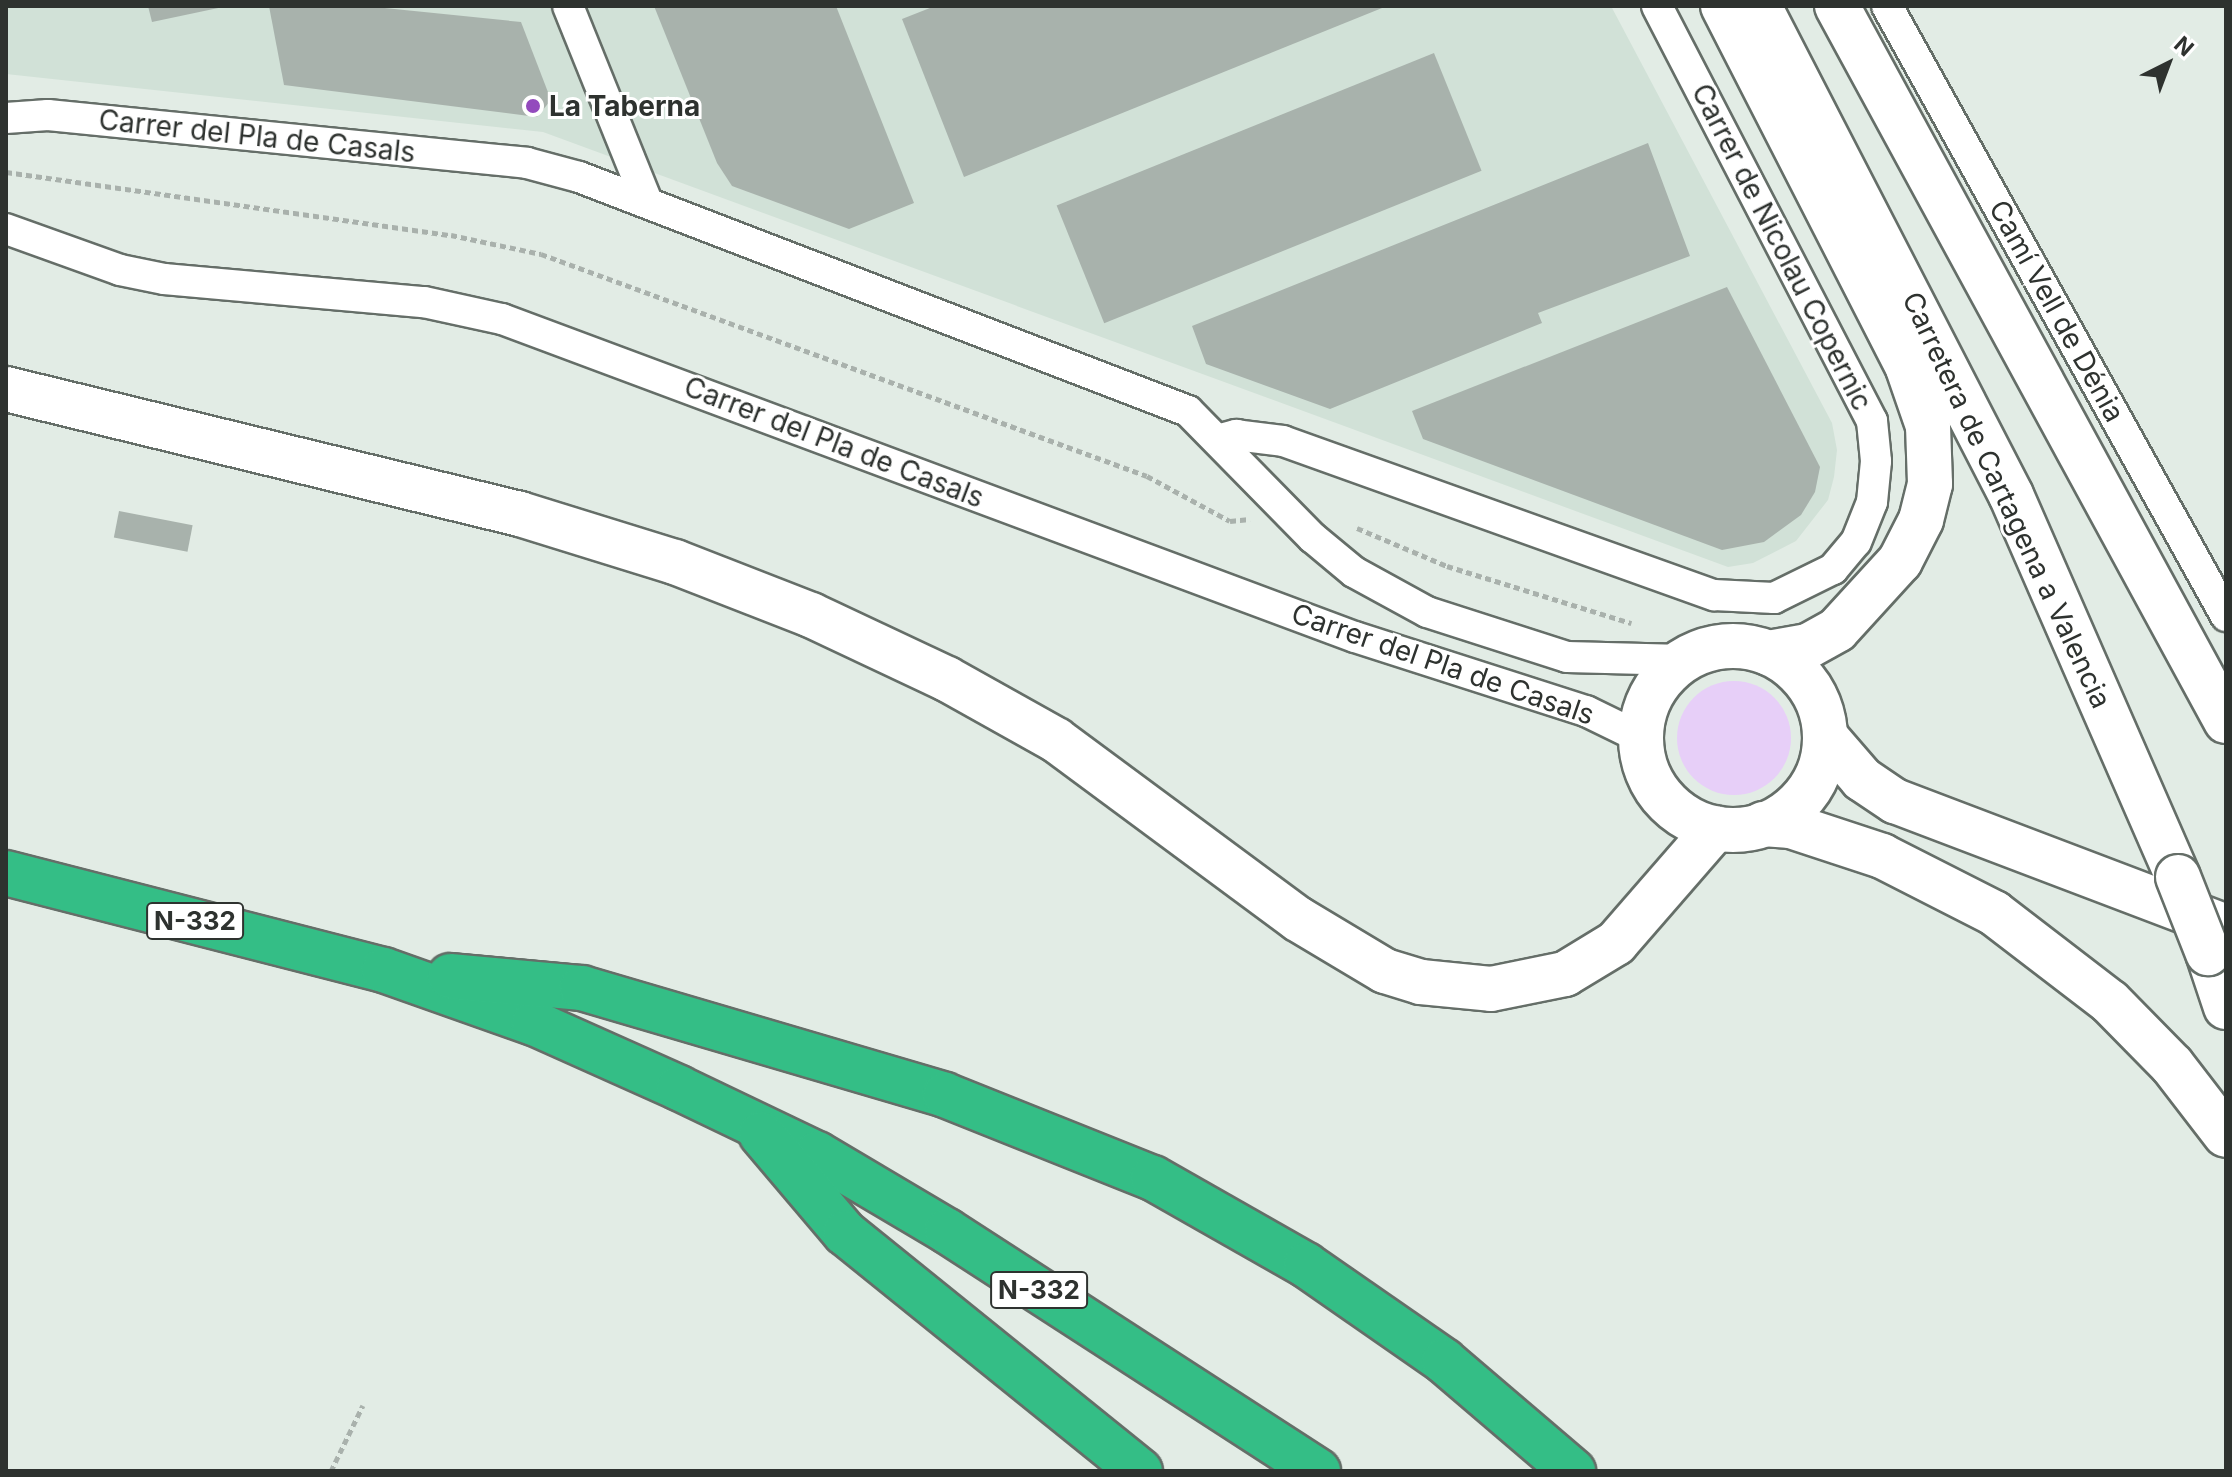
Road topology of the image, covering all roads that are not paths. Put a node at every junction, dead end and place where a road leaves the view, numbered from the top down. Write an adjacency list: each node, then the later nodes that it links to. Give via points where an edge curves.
1 (568, 6): 8 (street)
2 (1657, 6): 11 (street, Carrer de Nicolau Copernic, via 1872,421 1872,502 1856,542 1833,569 1788,594 1748,600 1714,595 1283,441 1236,435)
3 (1723, 6): 13 (main road, via 1902,355 1928,426 1930,484 1921,520 1900,561 1837,630 1808,646)
4 (1759, 6): 24 (main road, Carretera de Cartagena a Valencia, bridge, via 2011,495 2178,877)
5 (1837, 6): 15 (main road)
6 (1887, 6): 12 (street, Camí Vell de Dénia)
7 (6, 118): 8 (street, Carrer del Pla de Casals, via 84,118 527,163)
8 (647, 202): 11 (street, Carrer del Pla de Casals, via 1163,399 1203,421)
9 (6, 229): 17 (street, Carrer del Pla de Casals, via 120,270 164,279 424,302 502,319 1355,637 1586,711)
10 (6, 389): 23 (main road, via 520,514 675,562 811,615 947,679 1056,740 1298,919 1385,971 1461,988 1528,984 1565,974 1616,943)
11 (1221, 439): 14 (street, Carrer del Pla de Casals, via 1279,508 1354,572 1396,598 1456,623 1567,657)
12 (2226, 616)
13 (1769, 653): 14 (main road, via 1728,646); 16 (main road, via 1801,676 1813,692)
14 (1684, 660): 17 (main road, via 1652,693)
15 (2226, 721)
16 (1825, 736): 19 (main road, via 1862,779); 20 (main road, via 1820,769)
17 (1641, 738): 18 (main road, via 1647,768)
18 (1661, 794): 21 (main road, via 1696,821); 23 (main road, via 1670,829)
19 (1895, 801): 20 (main road, via 1847,795); 24 (main road)
20 (1781, 814): 21 (main road); 28 (main road, via 1791,826 1882,856 1994,913 2110,1002 2172,1065)
21 (1716, 828): 23 (main road)
22 (6, 873): 25 (highway, N-332)
23 (1658, 894)
24 (2217, 940): 26 (main road, Carretera de Cartagena a Valencia)
25 (384, 970): 27 (highway, N-332, via 534,1023); 31 (highway, via 582,988 945,1095 1153,1178 1306,1265 1444,1361)
26 (2226, 1007)
27 (752, 1123): 29 (highway, via 845,1233); 30 (highway, N-332, via 817,1154 947,1231)
28 (2226, 1135)
29 (1140, 1471)
30 (1318, 1471)
31 (1573, 1471)

